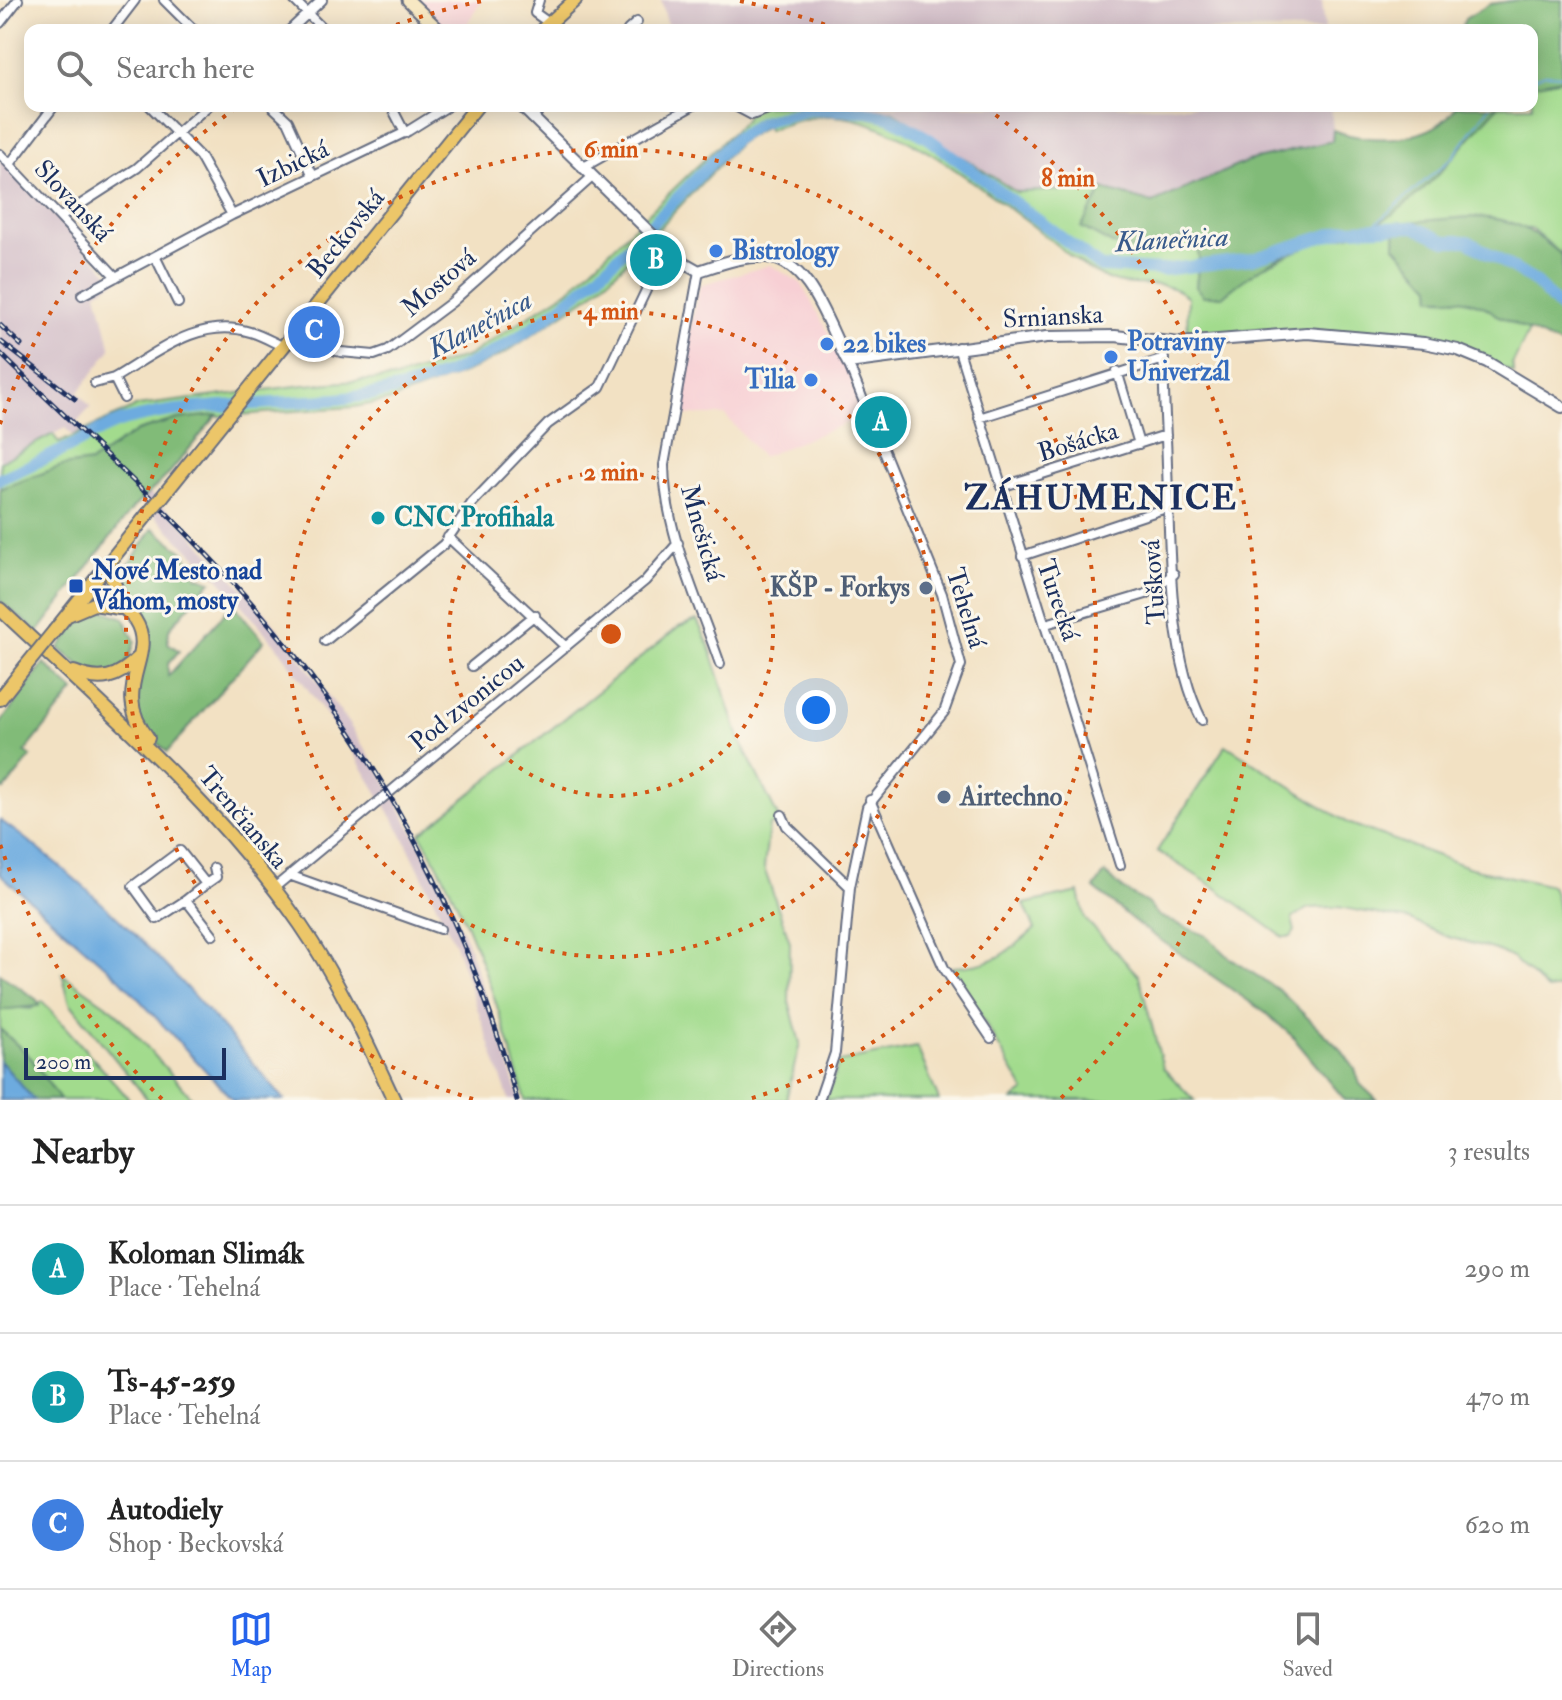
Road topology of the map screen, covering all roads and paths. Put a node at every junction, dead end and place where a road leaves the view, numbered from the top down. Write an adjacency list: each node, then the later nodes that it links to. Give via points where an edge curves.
1 (18, 0): 11 (street)
2 (135, 0): 12 (street)
3 (164, 0): 13 (street)
4 (294, 0): 9 (street)
5 (322, 0): 9 (street)
6 (408, 0): 16 (main road)
7 (539, 0): 17 (street, via 535,13)
8 (575, 0): 18 (main road)
9 (308, 14): 14 (street); 15 (street)
10 (637, 22): 19 (street)
11 (0, 23)
12 (117, 24)
13 (188, 24)
14 (297, 24)
15 (318, 24)
16 (433, 24)
17 (543, 24)
18 (547, 24)
19 (635, 24)
20 (49, 112): 34 (street)
21 (156, 112): 32 (street)
22 (202, 112): 32 (street)
23 (278, 112): 36 (street, via 288,121)
24 (394, 112): 31 (street)
25 (438, 112): 31 (street, Izbická)
26 (472, 112): 47 (main road, Beckovská)
27 (526, 112): 30 (street)
28 (538, 112): 30 (street)
29 (681, 112): 35 (street)
30 (532, 118): 35 (street)
31 (405, 133): 36 (street, Izbická)
32 (178, 134): 38 (street, via 210,172); 39 (street, via 137,168)
33 (0, 154): 34 (street, Slovanská)
34 (10, 164): 39 (street, Slovanská)
35 (582, 168): 37 (street)
36 (313, 176): 38 (street, Izbická)
37 (591, 178): 41 (street, via 661,244); 47 (street, Mostová, via 452,302 388,350 374,355)
38 (232, 215): 40 (street, Izbická)
39 (61, 217): 42 (street, Slovanská)
40 (155, 256): 42 (street, Izbická); 45 (street)
41 (699, 271): 50 (street, Tehelná, via 740,259 768,257 785,263 820,306); 62 (street, Mnešická, via 664,465)
42 (116, 277): 44 (street, Izbická)
43 (648, 286): 61 (street, via 603,382 548,424 472,503)
44 (82, 295)
45 (178, 303)
46 (1164, 341): 48 (street, Srnianska, via 1079,336); 49 (street, Tušková); 55 (street, Srnianska, via 1340,335 1448,348 1487,362)
47 (286, 344): 52 (street, Mostová, via 242,330 196,331); 64 (main road, Beckovská, bridge)
48 (958, 347): 50 (street, Srnianska); 56 (street, Turecká)
49 (1164, 359): 51 (street); 57 (street, Tušková)
50 (848, 363): 85 (street, Tehelná, via 942,594 961,665 944,712)
51 (1117, 371): 56 (street); 58 (street)
52 (114, 378): 53 (street, Mostová); 54 (street)
53 (95, 383)
54 (124, 398)
55 (1562, 407)
56 (979, 418): 59 (street, Turecká)
57 (1166, 435): 58 (street, Bošácka); 60 (street, Tušková)
58 (1139, 444): 59 (street, Bošácka)
59 (1001, 487): 63 (street, Turecká)
60 (1169, 507): 63 (street); 65 (street, Tušková)
61 (448, 537): 70 (street); 74 (street)
62 (678, 543): 75 (street, Pod zvonicou, via 653,574); 77 (street, Mnešická)
63 (1022, 556): 72 (street, Turecká)
64 (107, 565): 66 (main road, Beckovská); 68 (main road)
65 (1174, 574): 72 (street, via 1146,594); 83 (street, Tušková, via 1179,652 1189,695)
66 (93, 583): 68 (main road); 69 (main road, Beckovská)
67 (0, 609): 73 (main road, Trenčianska)
68 (126, 610): 69 (main road, via 100,604); 76 (main road, via 141,634)
69 (67, 615): 79 (main road, Beckovská, bridge)
70 (535, 615): 75 (street); 78 (street)
71 (0, 618): 73 (main road)
72 (1046, 624): 87 (street, Turecká)
73 (19, 627): 80 (main road, Trenčianska)
74 (325, 641)
75 (566, 647): 89 (street, Pod zvonicou)
76 (138, 658): 80 (main road, via 105,679); 84 (main road, via 131,706)
77 (720, 664)
78 (472, 666)
79 (25, 667): 81 (main road); 82 (main road, Beckovská)
80 (64, 668): 84 (main road, Trenčianska)
81 (0, 684)
82 (0, 699)
83 (1202, 720)
84 (154, 752): 92 (main road, Trenčianska)
85 (870, 800): 91 (street, Tehelná); 96 (street, via 944,968)
86 (782, 815): 91 (street)
87 (1120, 865)
88 (214, 868): 90 (street, via 216,877)
89 (289, 875): 92 (street, Pod zvonicou); 94 (street)
90 (206, 884): 93 (street); 93 (street, via 183,853 175,851 133,886 157,919)
91 (850, 887): 98 (street, Tehelná, via 835,1053)
92 (274, 888): 97 (main road, Trenčianska, via 338,987)
93 (186, 900): 95 (street)
94 (440, 929)
95 (213, 935)
96 (991, 1038)
97 (394, 1100)
98 (819, 1100)

